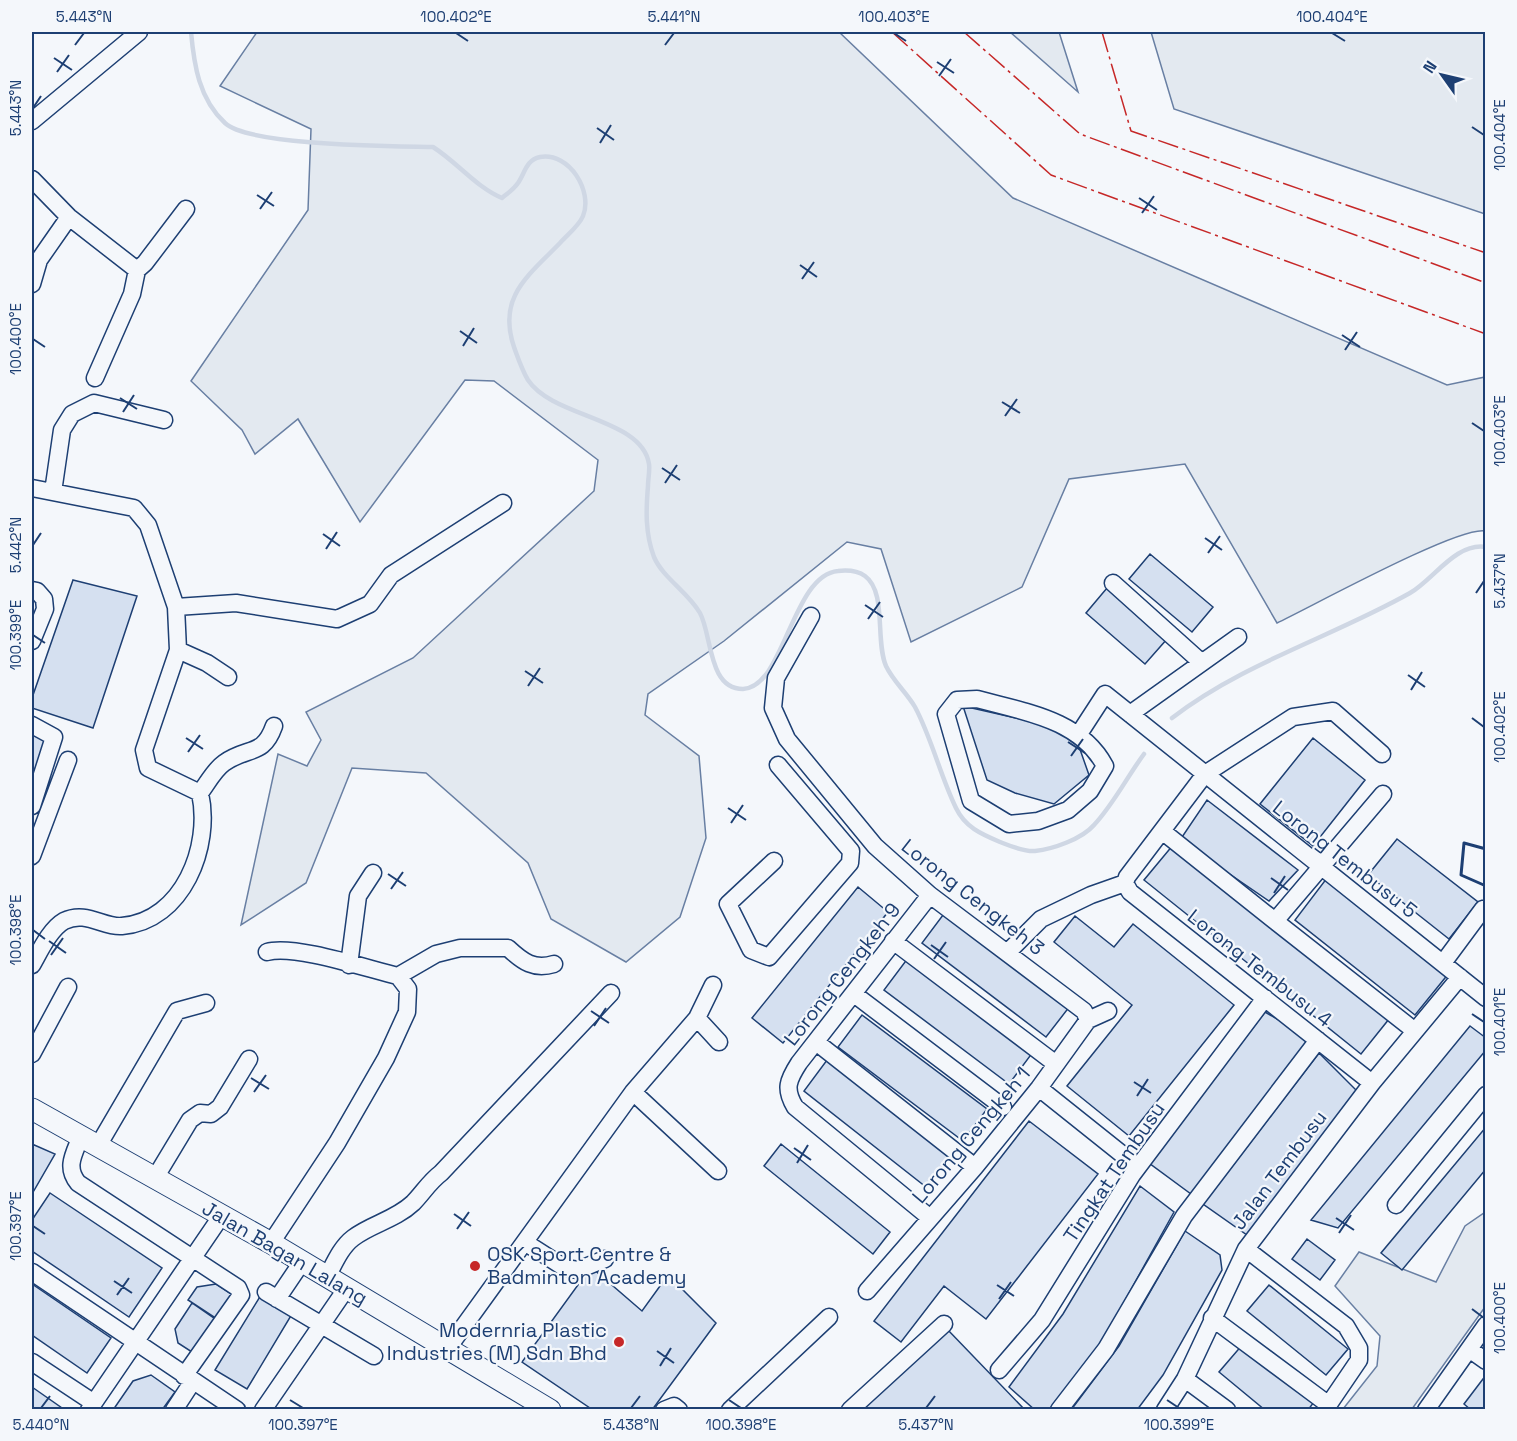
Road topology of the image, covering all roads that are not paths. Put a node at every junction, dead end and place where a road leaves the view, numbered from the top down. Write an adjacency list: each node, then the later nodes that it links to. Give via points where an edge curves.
1 (139, 32): 2 (street)
2 (32, 121)
3 (32, 179): 5 (street)
4 (186, 209): 6 (street)
5 (69, 217): 6 (street); 7 (street, via 39,260)
6 (136, 270): 8 (street, via 132,294)
7 (32, 284)
8 (95, 378)
9 (164, 420): 11 (street, via 94,403 72,414 62,430)
10 (32, 488): 11 (street)
11 (53, 492): 15 (street, via 134,508 142,515)
12 (503, 502): 15 (street, via 392,575 370,604 337,619 236,603)
13 (1113, 583): 20 (street)
14 (32, 590): 18 (street, via 44,599 45,609)
15 (176, 607): 19 (street)
16 (811, 616): 32 (street, Lorong Cengkeh 3, via 776,678 773,708 787,739)
17 (1238, 637): 20 (street)
18 (32, 641)
19 (178, 650): 21 (street); 30 (street, via 144,750 148,768)
20 (1201, 662): 22 (street)
21 (228, 677)
22 (1130, 714): 25 (street, Lorong Tembusu 5, via 1105,694); 29 (street, Lorong Tembusu 5)
23 (32, 725): 33 (street, via 54,737)
24 (274, 726): 30 (street, via 263,747 243,752 222,765)
25 (1079, 735): 25 (street, via 1097,750 1105,766 1090,791 1068,810 1038,821 1009,824 971,801 946,714 957,699 977,699 1034,714)
26 (1382, 754): 29 (street, via 1333,711 1293,717)
27 (68, 760): 36 (street)
28 (778, 765): 34 (street)
29 (1205, 774): 35 (street); 38 (street, Lorong Tembusu 5)
30 (200, 794): 49 (street, via 205,814 200,851 183,886 165,910 144,922 120,927 86,918 64,921 46,940)
31 (1383, 794): 38 (street)
32 (837, 801): 34 (street); 41 (street, Lorong Cengkeh 3, via 875,846)
33 (32, 806)
34 (820, 816): 37 (street, via 851,851 850,863 769,957 751,950 728,904)
35 (1162, 831): 40 (street); 43 (street)
36 (32, 856)
37 (774, 861)
38 (1322, 867): 43 (street); 47 (street, Lorong Tembusu 5)
39 (373, 873): 50 (street, via 358,896)
40 (1125, 883): 45 (street, via 1041,920); 57 (street, Lorong Tembusu 4, via 1130,892)
41 (930, 895): 44 (street, Lorong Cengkeh 9); 45 (street, Lorong Cengkeh 3)
42 (1483, 909): 47 (street)
43 (1275, 921): 63 (street)
44 (893, 941): 56 (street, Lorong Cengkeh 9); 69 (street)
45 (1009, 951): 62 (street, Lorong Cengkeh 3, via 1084,1011)
46 (267, 952): 50 (street, via 278,949)
47 (1443, 963): 52 (street, Lorong Tembusu 5)
48 (554, 964): 51 (street, via 541,968 523,961 508,948 460,948 436,954)
49 (32, 965)
50 (349, 965): 51 (street)
51 (398, 976): 85 (street, via 408,988 407,1012 386,1058 337,1143)
52 (1460, 977): 58 (street, Lorong Tembusu 5); 63 (street, Jalan Tembusu)
53 (713, 985): 61 (street)
54 (69, 987): 67 (street)
55 (611, 993): 91 (street, via 428,1183 414,1203 352,1239)
56 (854, 994): 66 (street, Lorong Cengkeh 9); 74 (street)
57 (1265, 998): 64 (street, Lorong Tembusu 4); 78 (street, Tingkat Tembusu)
58 (1485, 998)
59 (206, 1003): 76 (street, via 177,1011)
60 (1108, 1011): 62 (street, Lorong Cengkeh 1)
61 (697, 1018): 65 (street); 72 (street)
62 (1088, 1020): 69 (street, Lorong Cengkeh 1)
63 (1415, 1031): 70 (street, Jalan Tembusu)
64 (1318, 1040): 70 (street, Lorong Tembusu 4); 119 (street, via 1184,1216 1106,1349)
65 (719, 1042)
66 (816, 1042): 77 (street); 83 (street, Lorong Cengkeh 9, via 787,1081 795,1107)
67 (32, 1054)
68 (249, 1059): 80 (street, via 220,1107 190,1120)
69 (1056, 1064): 71 (street, Lorong Cengkeh 1)
70 (1372, 1083): 86 (street, Jalan Tembusu)
71 (1039, 1088): 77 (street, Lorong Cengkeh 1); 78 (street)
72 (633, 1092): 79 (street); 84 (street)
73 (1485, 1095): 81 (street)
74 (1003, 1107)
75 (32, 1109): 76 (main road, Jalan Bagan Lalang)
76 (89, 1141): 80 (main road, Jalan Bagan Lalang); 87 (street, via 70,1167 71,1175)
77 (975, 1167): 83 (street, Lorong Cengkeh 1)
78 (1138, 1167): 105 (street, Tingkat Tembusu, via 1042,1320)
79 (718, 1171)
80 (155, 1178): 82 (main road, Jalan Bagan Lalang)
81 (1396, 1205)
82 (222, 1215): 85 (main road, Jalan Bagan Lalang); 87 (street)
83 (929, 1217): 93 (street, Lorong Cengkeh 1)
84 (526, 1243): 88 (street, via 566,1268 578,1270); 100 (street)
85 (271, 1244): 89 (main road, Jalan Bagan Lalang)
86 (1246, 1249): 95 (street, Jalan Tembusu); 109 (street, via 1346,1326 1359,1348 1359,1360)
87 (192, 1259): 99 (street); 106 (street, via 238,1288 241,1295)
88 (605, 1259)
89 (302, 1262): 91 (main road, Jalan Bagan Lalang); 98 (street, via 271,1296)
90 (32, 1272): 99 (street)
91 (327, 1277): 92 (main road, Jalan Bagan Lalang)
92 (346, 1289): 98 (street); 100 (main road, Jalan Bagan Lalang)
93 (867, 1290)
94 (829, 1317): 117 (street)
95 (1212, 1318): 107 (street, Jalan Tembusu); 109 (street)
96 (944, 1324): 118 (street)
97 (1485, 1325): 101 (street)
98 (321, 1326): 102 (street); 113 (street)
99 (135, 1343): 106 (street); 108 (street)
100 (448, 1348): 114 (main road, Jalan Bagan Lalang)
101 (1469, 1349): 104 (street); 110 (street)
102 (374, 1356)
103 (32, 1362): 108 (street)
104 (1485, 1362)
105 (999, 1370)
106 (189, 1379): 111 (street); 112 (street)
107 (1185, 1379): 120 (street, Jalan Tembusu); 121 (street)
108 (91, 1406)
109 (1327, 1407)
110 (1427, 1409)
111 (174, 1410)
112 (237, 1410)
113 (263, 1410)
114 (550, 1410)
115 (664, 1410): 116 (street, via 674,1406)
116 (679, 1410)
117 (730, 1410)
118 (850, 1410)
119 (1059, 1410)
120 (1165, 1410)
121 (1227, 1410)

